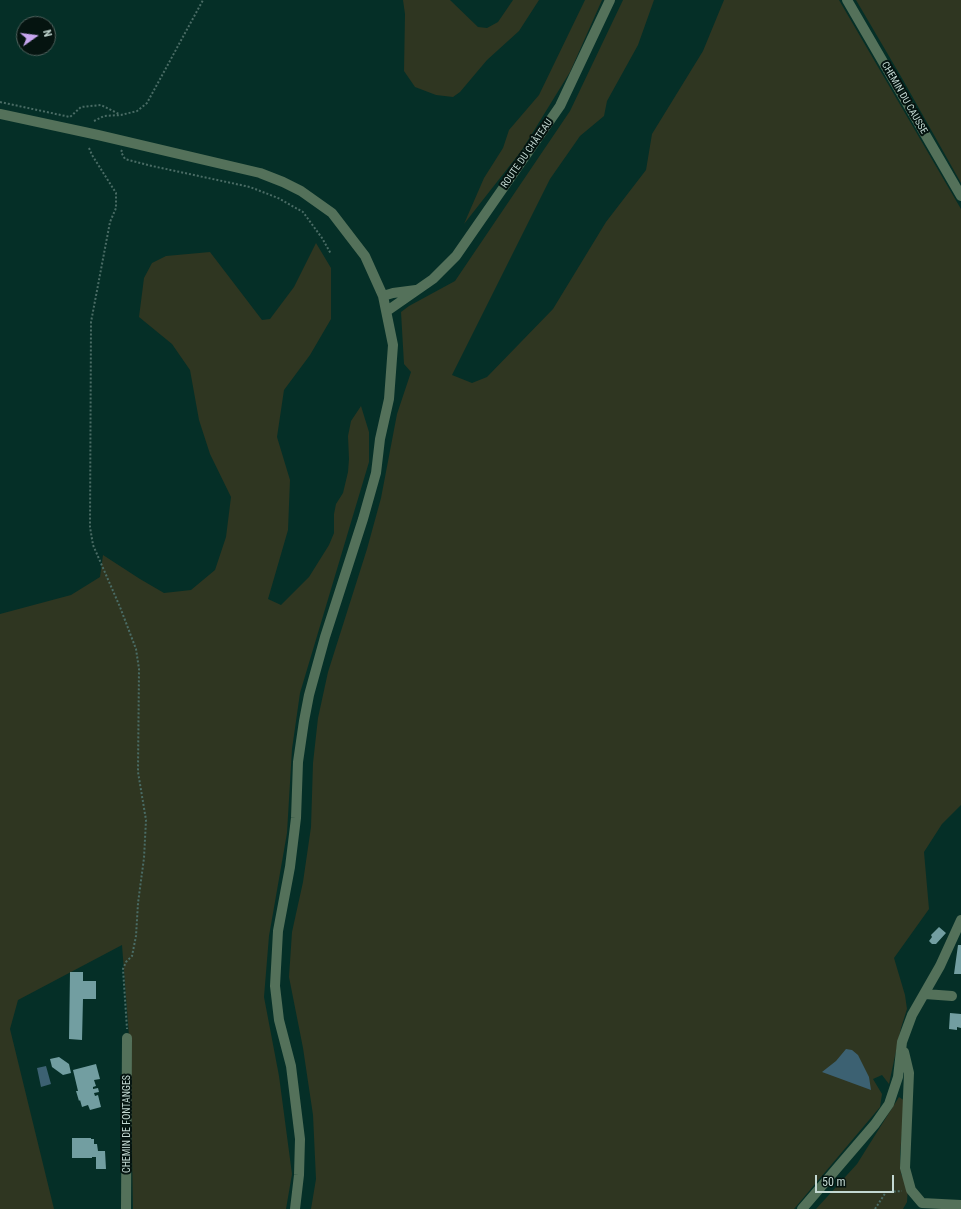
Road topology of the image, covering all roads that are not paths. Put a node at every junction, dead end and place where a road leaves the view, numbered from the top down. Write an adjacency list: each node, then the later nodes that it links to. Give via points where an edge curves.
1 (610, 0): 5 (street, ROUTE DU CHÂTEAU, via 560,106 456,256 433,279)
2 (847, 0): 4 (street, CHEMIN DU CAUSSE)
3 (0, 114): 6 (street, via 260,173 301,191 332,213 364,256)
4 (961, 196)
5 (417, 290): 6 (street, via 393,292); 7 (street, ROUTE DU CHÂTEAU)
6 (383, 296): 7 (street)
7 (387, 311): 15 (street, via 393,345 389,399 376,473 325,637 305,714 298,762 290,867 278,931 275,986 279,1020 291,1066 300,1139 300,1175)
8 (961, 920): 9 (street)
9 (925, 994): 10 (street); 12 (street, via 912,1015)
10 (952, 996)
11 (127, 1038): 14 (street, CHEMIN DE FONTANGES)
12 (902, 1042): 13 (street, via 909,1073 905,1168 911,1190 922,1203); 16 (street, via 898,1077 889,1104)
13 (961, 1205)
14 (126, 1209)
15 (295, 1209)
16 (802, 1209)

